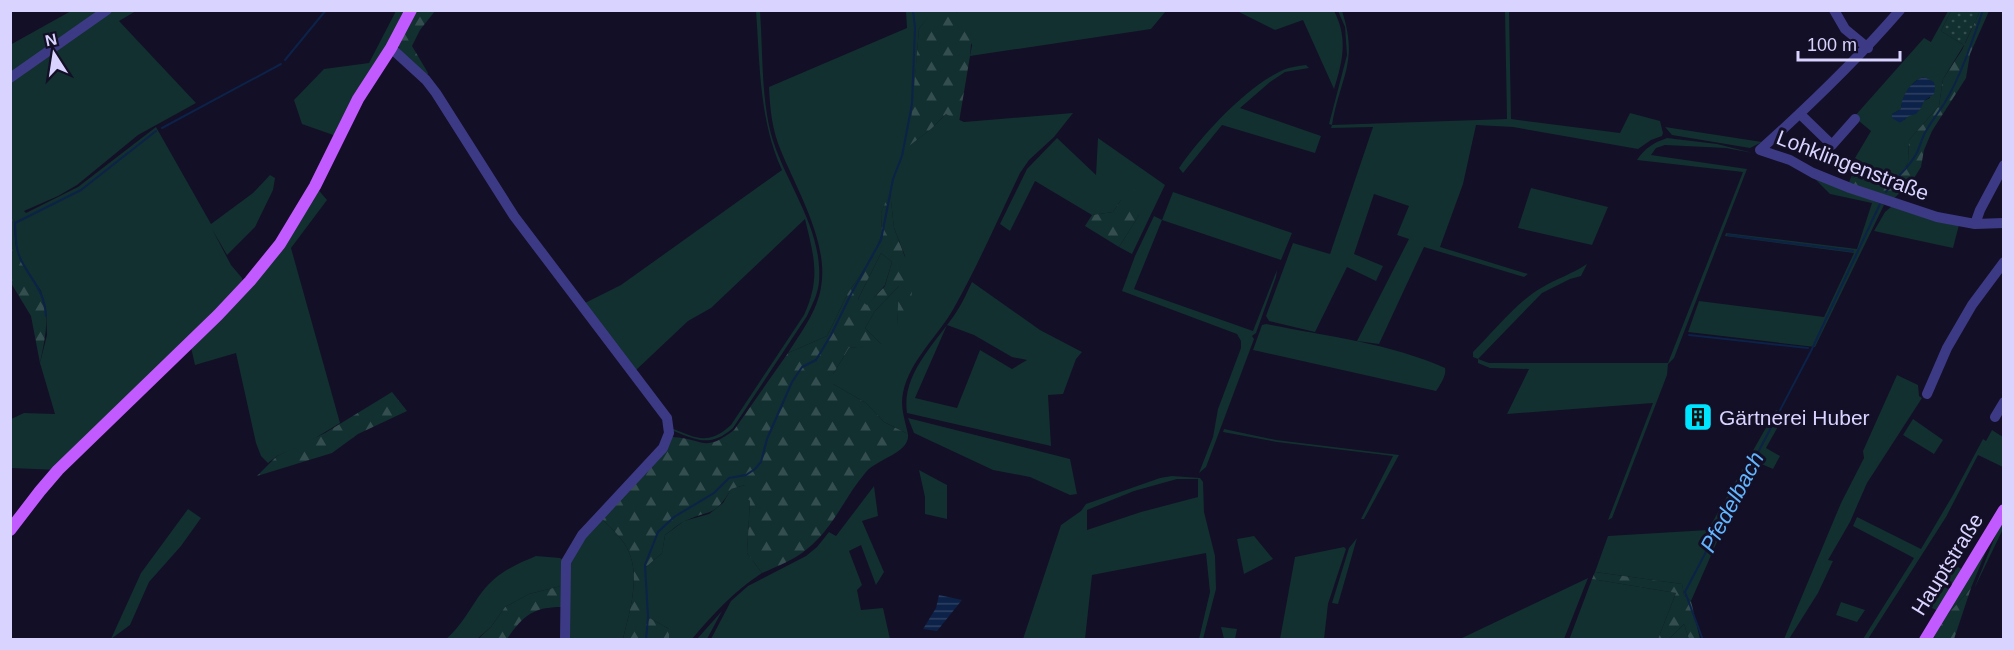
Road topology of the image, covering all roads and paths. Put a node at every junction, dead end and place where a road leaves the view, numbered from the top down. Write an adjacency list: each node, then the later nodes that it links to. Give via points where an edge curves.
1 (107, 10): 7 (street)
2 (1834, 10): 6 (street, via 1845,28)
3 (1900, 10): 6 (street)
4 (410, 14): 5 (main road)
5 (391, 48): 18 (main road, via 358,99 315,186 280,244 218,315 58,471); 19 (street, via 436,93 514,216 667,418 669,433 663,448 582,535 566,562)
6 (1868, 48): 8 (street)
7 (10, 78)
8 (1800, 114): 9 (street, via 1832,145); 12 (street, Lohklingenstraße, via 1760,150 1869,195 1937,217)
9 (1855, 119)
10 (2004, 165): 12 (street)
11 (2004, 223): 12 (street, Lohklingenstraße)
12 (1975, 224)
13 (2004, 262): 14 (street, via 1947,348)
14 (1927, 394)
15 (2004, 402): 16 (street)
16 (1995, 417)
17 (2004, 510): 20 (main road, Hauptstraße)
18 (10, 530)
19 (565, 639)
20 (1925, 639)

